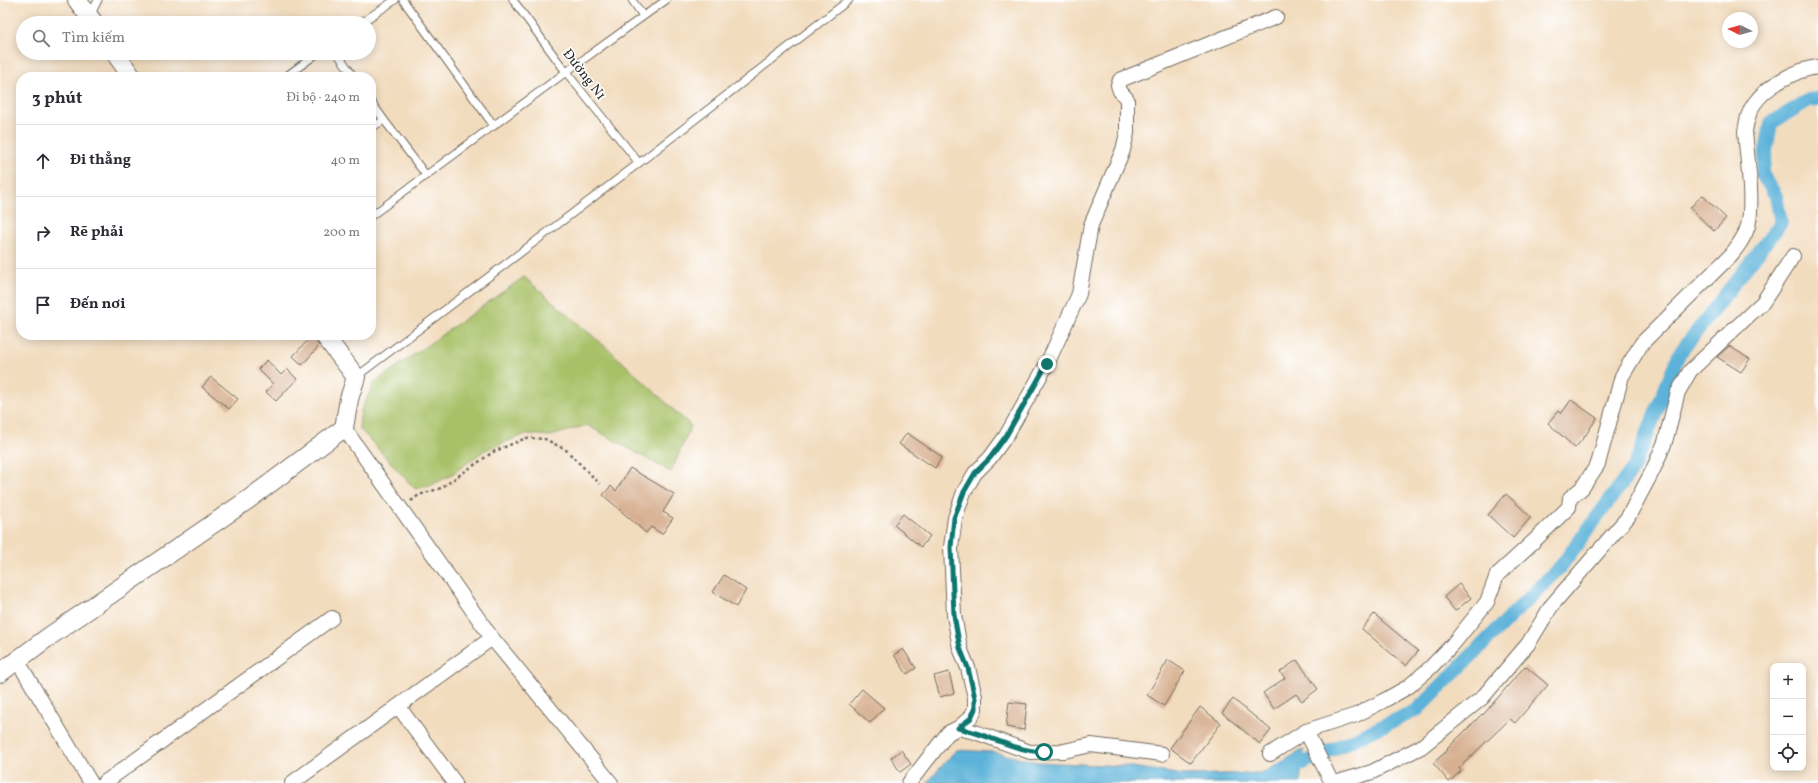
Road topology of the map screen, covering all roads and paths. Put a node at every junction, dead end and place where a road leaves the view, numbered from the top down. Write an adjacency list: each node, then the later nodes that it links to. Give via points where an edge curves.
1 (77, 0): 9 (street)
2 (98, 0): 10 (lane)
3 (395, 0): 11 (lane)
4 (403, 0): 25 (lane)
5 (513, 0): 21 (lane, Đường N1)
6 (632, 0): 12 (lane)
7 (666, 0): 12 (lane)
8 (849, 0): 26 (lane)
9 (89, 16)
10 (93, 16)
11 (371, 16)
12 (643, 16): 21 (lane)
13 (1276, 17): 40 (street, via 1120,80 1120,91 1127,99 1127,133 1123,150 1091,225 1080,294 1047,364 1006,436 975,473 954,518 951,547 954,615 960,648 975,698 975,709 971,718)
14 (120, 60): 18 (street)
15 (308, 60): 19 (lane)
16 (342, 60): 20 (lane)
17 (1818, 67): 41 (street, via 1799,71 1767,90 1754,104 1747,118 1745,131 1750,212 1748,227 1732,255 1642,343 1622,376 1598,464 1582,488 1570,498 1569,507 1497,575 1487,602 1453,644 1425,673 1408,687 1356,715)
18 (128, 72)
19 (292, 72)
20 (350, 72)
21 (566, 72): 25 (lane); 26 (lane, Đường N1)
22 (376, 109): 23 (lane)
23 (384, 120): 24 (lane); 27 (lane)
24 (376, 125)
25 (494, 126): 27 (lane)
26 (639, 163): 31 (lane)
27 (426, 175): 28 (lane)
28 (376, 212)
29 (1793, 256): 44 (street, via 1763,302 1690,371 1678,392 1665,442 1628,517 1552,605 1528,644 1482,698 1421,747 1372,772)
30 (328, 340): 31 (street)
31 (356, 377): 32 (street)
32 (344, 428): 34 (street); 37 (street, via 249,499)
33 (600, 484): 34 (path, via 566,450 545,439 526,438 492,452 441,488 420,495)
34 (400, 508): 36 (street)
35 (332, 618): 46 (street)
36 (492, 638): 39 (street); 49 (street)
37 (17, 660): 38 (street); 45 (street)
38 (0, 673)
39 (398, 706): 47 (street); 48 (street)
40 (958, 728): 42 (street, via 989,736 1030,752 1064,751 1091,745); 50 (street, via 948,733)
41 (1307, 734): 43 (street); 44 (street)
42 (1162, 754)
43 (1270, 754)
44 (1332, 781)
45 (91, 783)
46 (104, 783)
47 (292, 783)
48 (455, 783)
49 (611, 783)
50 (909, 783)

